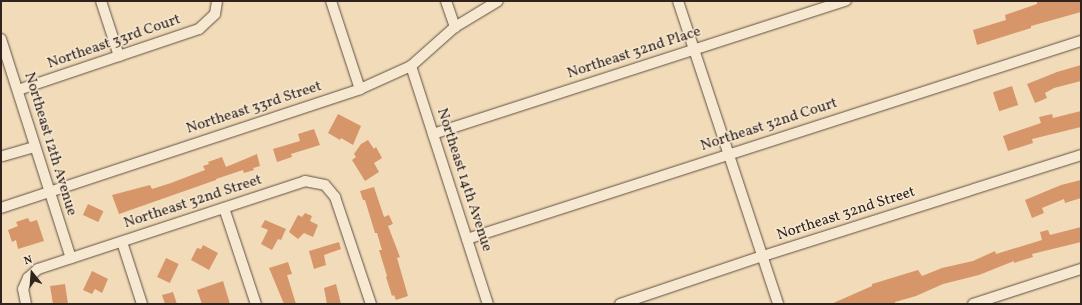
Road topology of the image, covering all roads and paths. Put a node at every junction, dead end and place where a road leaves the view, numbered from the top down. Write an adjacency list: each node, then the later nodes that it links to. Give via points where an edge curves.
1 (101, 1): 12 (street)
2 (216, 1): 12 (street, Northeast 33rd Court, via 215,14 199,29)
3 (331, 1): 14 (street)
4 (446, 1): 8 (street)
5 (498, 1): 8 (street, Northeast 33rd Street)
6 (678, 1): 11 (street)
7 (846, 1): 11 (street, Northeast 32nd Place)
8 (455, 27): 13 (street, Northeast 33rd Street)
9 (1, 39): 15 (street, Northeast 12th Avenue)
10 (1081, 41): 18 (street, Northeast 32nd Court)
11 (694, 50): 16 (street, Northeast 32nd Place); 18 (street)
12 (119, 56): 15 (street, Northeast 33rd Court)
13 (411, 66): 14 (street, Northeast 33rd Street); 16 (street, Northeast 14th Avenue)
14 (360, 89): 21 (street, Northeast 33rd Street)
15 (18, 90): 17 (street, Northeast 12th Avenue)
16 (433, 134): 24 (street, Northeast 14th Avenue)
17 (35, 147): 20 (street); 21 (street, Northeast 12th Avenue)
18 (729, 153): 24 (street, Northeast 32nd Court); 26 (street)
19 (1081, 155): 26 (street, Northeast 32nd Street)
20 (3, 156)
21 (49, 192): 22 (street, Northeast 33rd Street); 27 (street, Northeast 12th Avenue)
22 (1, 208)
23 (224, 208): 25 (street, Northeast 32nd Street); 31 (street); 32 (street, Northeast 32nd Street, via 305,182 325,185 336,197)
24 (467, 239): 33 (street, Northeast 14th Avenue)
25 (122, 242): 27 (street, Northeast 32nd Street); 30 (street)
26 (762, 256): 34 (street, Northeast 32nd Street); 35 (street)
27 (71, 258): 29 (street, Northeast 32nd Street, via 38,269 28,278 23,289)
28 (1081, 270): 36 (street)
29 (26, 304)
30 (142, 304)
31 (256, 304)
32 (371, 304)
33 (488, 304)
34 (620, 304)
35 (778, 304)
36 (974, 304)

